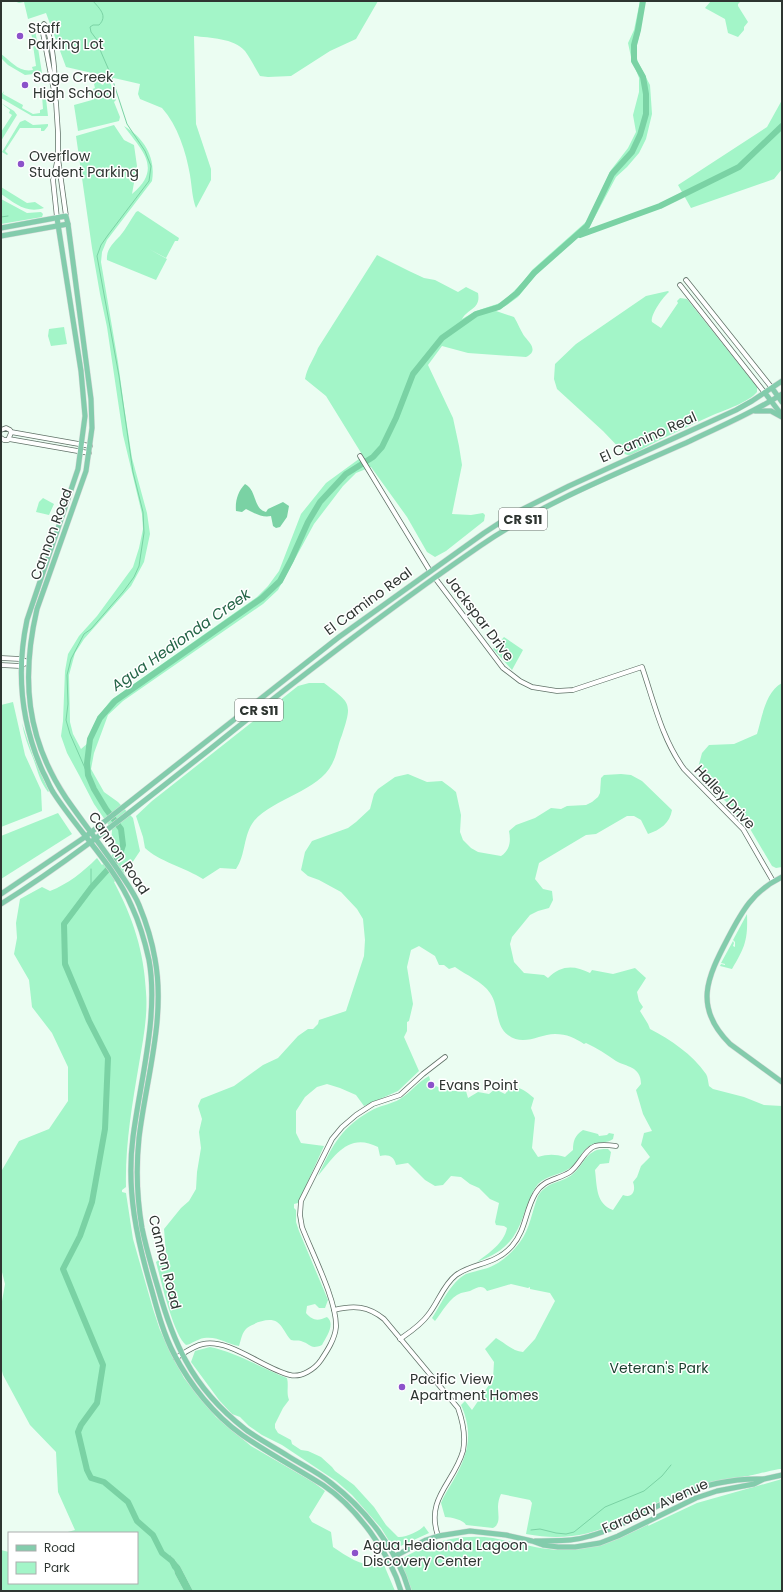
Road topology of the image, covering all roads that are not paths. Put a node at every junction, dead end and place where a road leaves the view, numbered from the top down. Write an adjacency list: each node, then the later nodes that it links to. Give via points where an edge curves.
1 (54, 84): 1 (street, via 51,48 44,24 42,28); 2 (street)
2 (58, 158): 3 (street); 4 (street, via 53,180)
3 (66, 214): 4 (main road); 5 (main road, Cannon Road)
4 (57, 218): 6 (main road, Cannon Road); 7 (main road)
5 (68, 224): 6 (main road); 24 (main road, Cannon Road, via 91,399)
6 (59, 226): 8 (main road); 23 (main road, Cannon Road, via 84,400)
7 (1, 228)
8 (1, 236)
9 (686, 280): 12 (street)
10 (680, 285): 13 (street)
11 (782, 381): 12 (main road, El Camino Real / CR S11)
12 (772, 388): 13 (main road, El Camino Real / CR S11); 14 (main road)
13 (765, 393): 15 (main road); 28 (main road, El Camino Real / CR S11, via 736,410 513,514)
14 (780, 395): 15 (main road, El Camino Real / CR S11); 16 (main road)
15 (771, 401): 17 (main road, El Camino Real / CR S11); 18 (main road)
16 (782, 402)
17 (754, 411): 18 (main road, via 771,410); 29 (main road, El Camino Real / CR S11, via 525,517)
18 (782, 416)
19 (1, 430): 20 (street, via 6,428)
20 (11, 432): 22 (street); 23 (street)
21 (1, 438): 22 (street)
22 (10, 439): 25 (street)
23 (82, 445): 24 (street); 25 (main road, Cannon Road)
24 (90, 446): 26 (main road, Cannon Road)
25 (81, 452): 26 (street); 31 (main road, Cannon Road, via 74,482 30,608)
26 (89, 453): 32 (main road, Cannon Road, via 86,471 37,609)
27 (360, 456): 28 (street)
28 (430, 571): 36 (main road, El Camino Real / CR S11, via 339,637)
29 (435, 578): 35 (street, Jackspar Drive, via 503,668 532,687 557,691 573,690); 38 (main road, El Camino Real / CR S11, via 344,644)
30 (1, 658): 31 (street)
31 (20, 659): 32 (street); 34 (main road, Cannon Road)
32 (28, 662): 34 (street); 36 (main road, Cannon Road, via 29,700 33,723 45,759 66,798)
33 (1, 665): 34 (street)
34 (20, 666): 37 (main road, Cannon Road, via 23,705 35,752 52,790)
35 (642, 667): 41 (street, Halley Drive, via 668,743 684,769 743,829)
36 (91, 832): 37 (main road, El Camino Real / CR S11); 38 (main road, Cannon Road)
37 (85, 837): 39 (main road, Cannon Road); 42 (main road, El Camino Real / CR S11)
38 (96, 838): 39 (main road, El Camino Real / CR S11); 49 (main road, Cannon Road, via 139,905 149,934 157,976 156,1028 139,1140 138,1183 142,1227 168,1323)
39 (90, 843): 43 (main road, El Camino Real / CR S11); 50 (main road, Cannon Road, via 133,907 146,948 151,976 150,1027 130,1162 132,1204 145,1266 162,1325)
40 (782, 877): 41 (main road)
41 (773, 882): 45 (main road, via 757,893 739,916 711,973 707,997 711,1019 723,1038)
42 (1, 894)
43 (1, 904)
44 (445, 1058): 47 (street, via 400,1095 372,1104 342,1127 332,1140 301,1202 302,1228)
45 (782, 1082)
46 (616, 1146): 48 (street, via 603,1144 594,1147 570,1172 541,1185 534,1195 521,1232 512,1246 503,1255 484,1265 464,1270 455,1276 428,1315)
47 (334, 1310): 48 (street, via 358,1306 369,1309 384,1319); 49 (street, via 336,1329 328,1350 318,1364 306,1373 292,1376 279,1372 217,1344 201,1344)
48 (400, 1339): 53 (street, via 455,1403 462,1420 463,1450 435,1506 434,1519)
49 (182, 1354): 50 (street); 55 (main road, Cannon Road, via 195,1377 223,1410 245,1429 329,1481 348,1497)
50 (176, 1358): 56 (main road, Cannon Road, via 190,1381 218,1415 241,1434 325,1487 343,1502 367,1528)
51 (782, 1475): 52 (main road, Faraday Avenue)
52 (764, 1479): 54 (main road, Faraday Avenue, via 730,1482 691,1491 590,1536 568,1541); 54 (main road, Faraday Avenue, via 754,1484 696,1498 600,1543 558,1547)
53 (438, 1536): 54 (main road, Faraday Avenue, via 478,1532); 55 (main road, Faraday Avenue)
54 (532, 1541)
55 (396, 1555): 56 (main road, Faraday Avenue); 58 (main road, Cannon Road)
56 (388, 1560): 57 (main road, Cannon Road)
57 (401, 1591)
58 (409, 1591)

